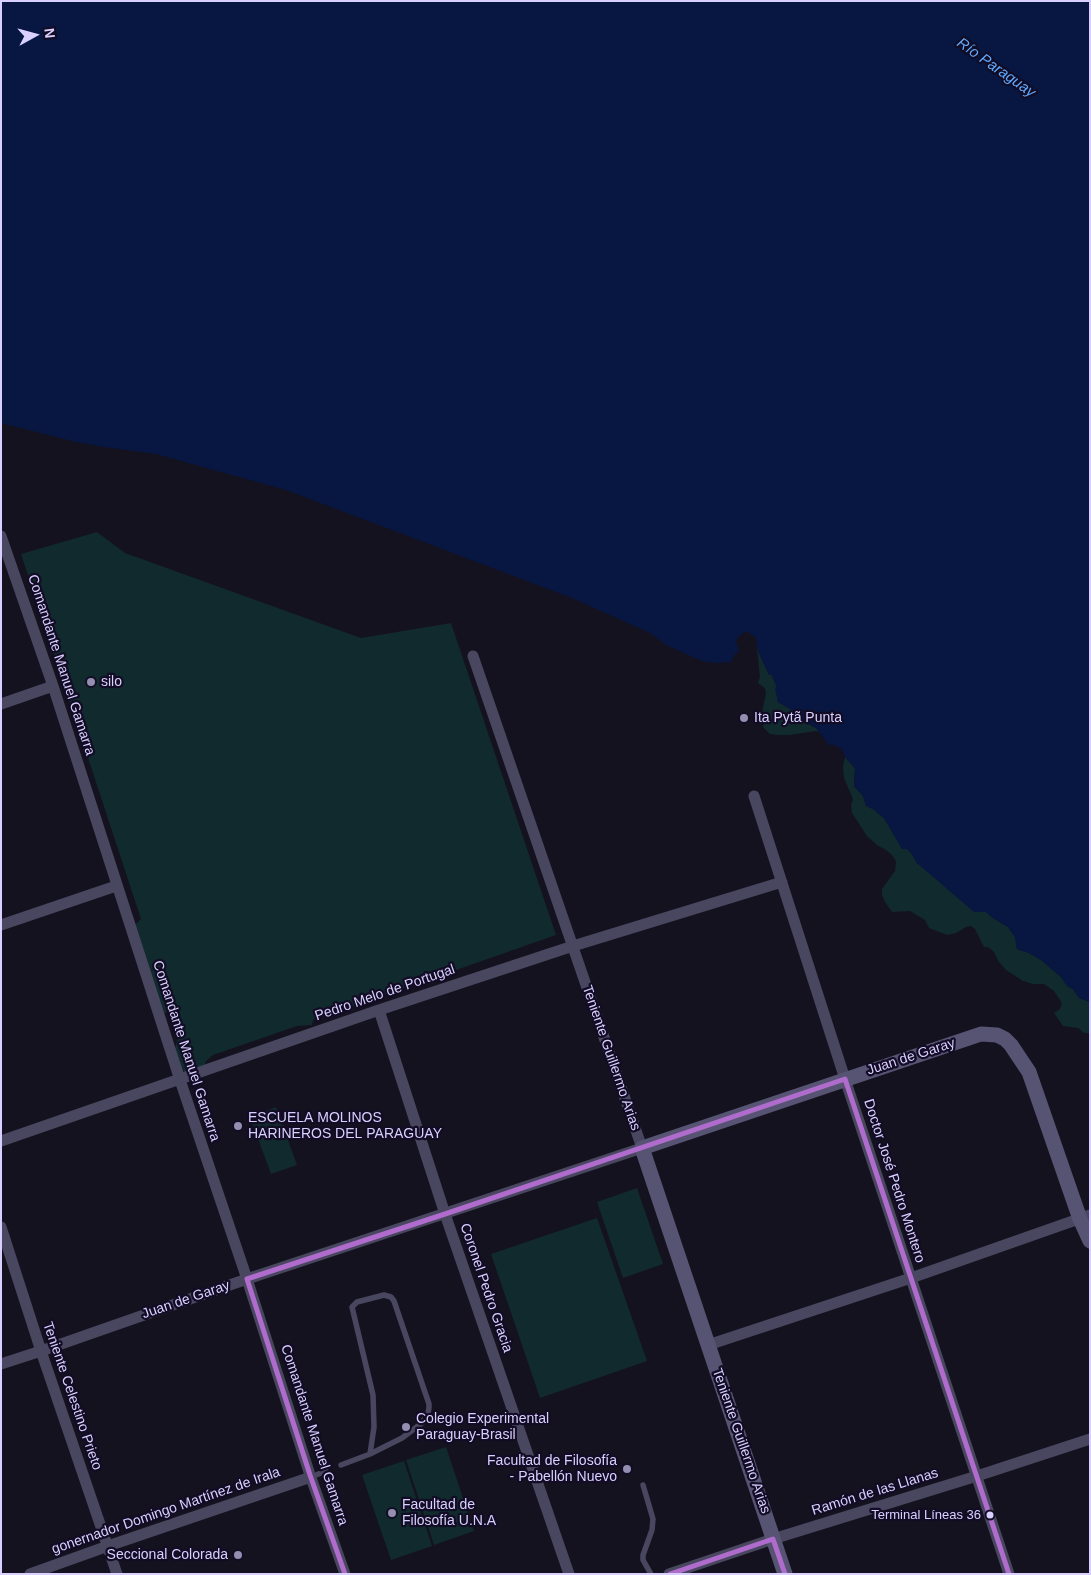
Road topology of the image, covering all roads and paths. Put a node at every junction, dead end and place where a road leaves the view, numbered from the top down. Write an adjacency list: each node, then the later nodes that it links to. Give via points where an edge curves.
1 (1, 536): 3 (street, Comandante Manuel Gamarra)
2 (473, 656): 9 (street, Teniente Guillermo Arias)
3 (53, 686): 4 (street); 7 (street, Comandante Manuel Gamarra)
4 (1, 704)
5 (754, 796): 6 (street, Doctor José Pedro Montero)
6 (782, 882): 9 (street, Pedro Melo de Portugal); 11 (street, Doctor José Pedro Montero)
7 (116, 886): 8 (street); 12 (street, Comandante Manuel Gamarra)
8 (1, 924)
9 (573, 946): 10 (street, Pedro Melo de Portugal); 14 (street, Teniente Guillermo Arias)
10 (380, 1010): 12 (street, Pedro Melo de Portugal); 15 (street, Coronel Pedro Gracia)
11 (845, 1079): 14 (street, Juan de Garay); 16 (street, Juan de Garay, via 981,1034 1005,1038 1028,1072); 19 (street, Doctor José Pedro Montero)
12 (180, 1080): 13 (street, Pedro Melo de Portugal); 20 (street, Comandante Manuel Gamarra)
13 (1, 1141)
14 (642, 1148): 15 (street, Juan de Garay); 21 (street, Teniente Guillermo Arias)
15 (445, 1214): 20 (street, Juan de Garay); 36 (street, Coronel Pedro Gracia)
16 (1085, 1217): 18 (street); 19 (street)
17 (1, 1227): 22 (street, Teniente Celestino Prieto)
18 (1090, 1241)
19 (911, 1278): 21 (street); 28 (street, Doctor José Pedro Montero)
20 (246, 1279): 22 (street, Juan de Garay); 29 (street, Comandante Manuel Gamarra)
21 (708, 1345): 31 (street, Teniente Guillermo Arias)
22 (41, 1351): 23 (street, Juan de Garay); 32 (street, Teniente Celestino Prieto)
23 (1, 1364)
24 (1090, 1439): 28 (street, Ramón de las Llanas)
25 (370, 1454): 25 (lane, via 402,1438 422,1423 430,1408 394,1301 384,1295 357,1302 352,1307 373,1395 374,1427); 26 (lane)
26 (341, 1465)
27 (326, 1471): 29 (lane)
28 (977, 1476): 31 (street, Ramón de las Llanas); 40 (street, Doctor José Pedro Montero)
29 (311, 1477): 32 (street, gonernador Domingo Martínez de Irala); 35 (street, Comandante Manuel Gamarra)
30 (643, 1485): 37 (lane, via 653,1519 643,1555)
31 (773, 1539): 38 (street, Ramón de las Llanas); 39 (street, Teniente Guillermo Arias)
32 (108, 1546): 33 (street, gonernador Domingo Martínez de Irala); 34 (street, Teniente Celestino Prieto)
33 (30, 1574)
34 (117, 1574)
35 (345, 1574)
36 (569, 1574)
37 (651, 1574)
38 (669, 1574)
39 (785, 1574)
40 (1009, 1574)

